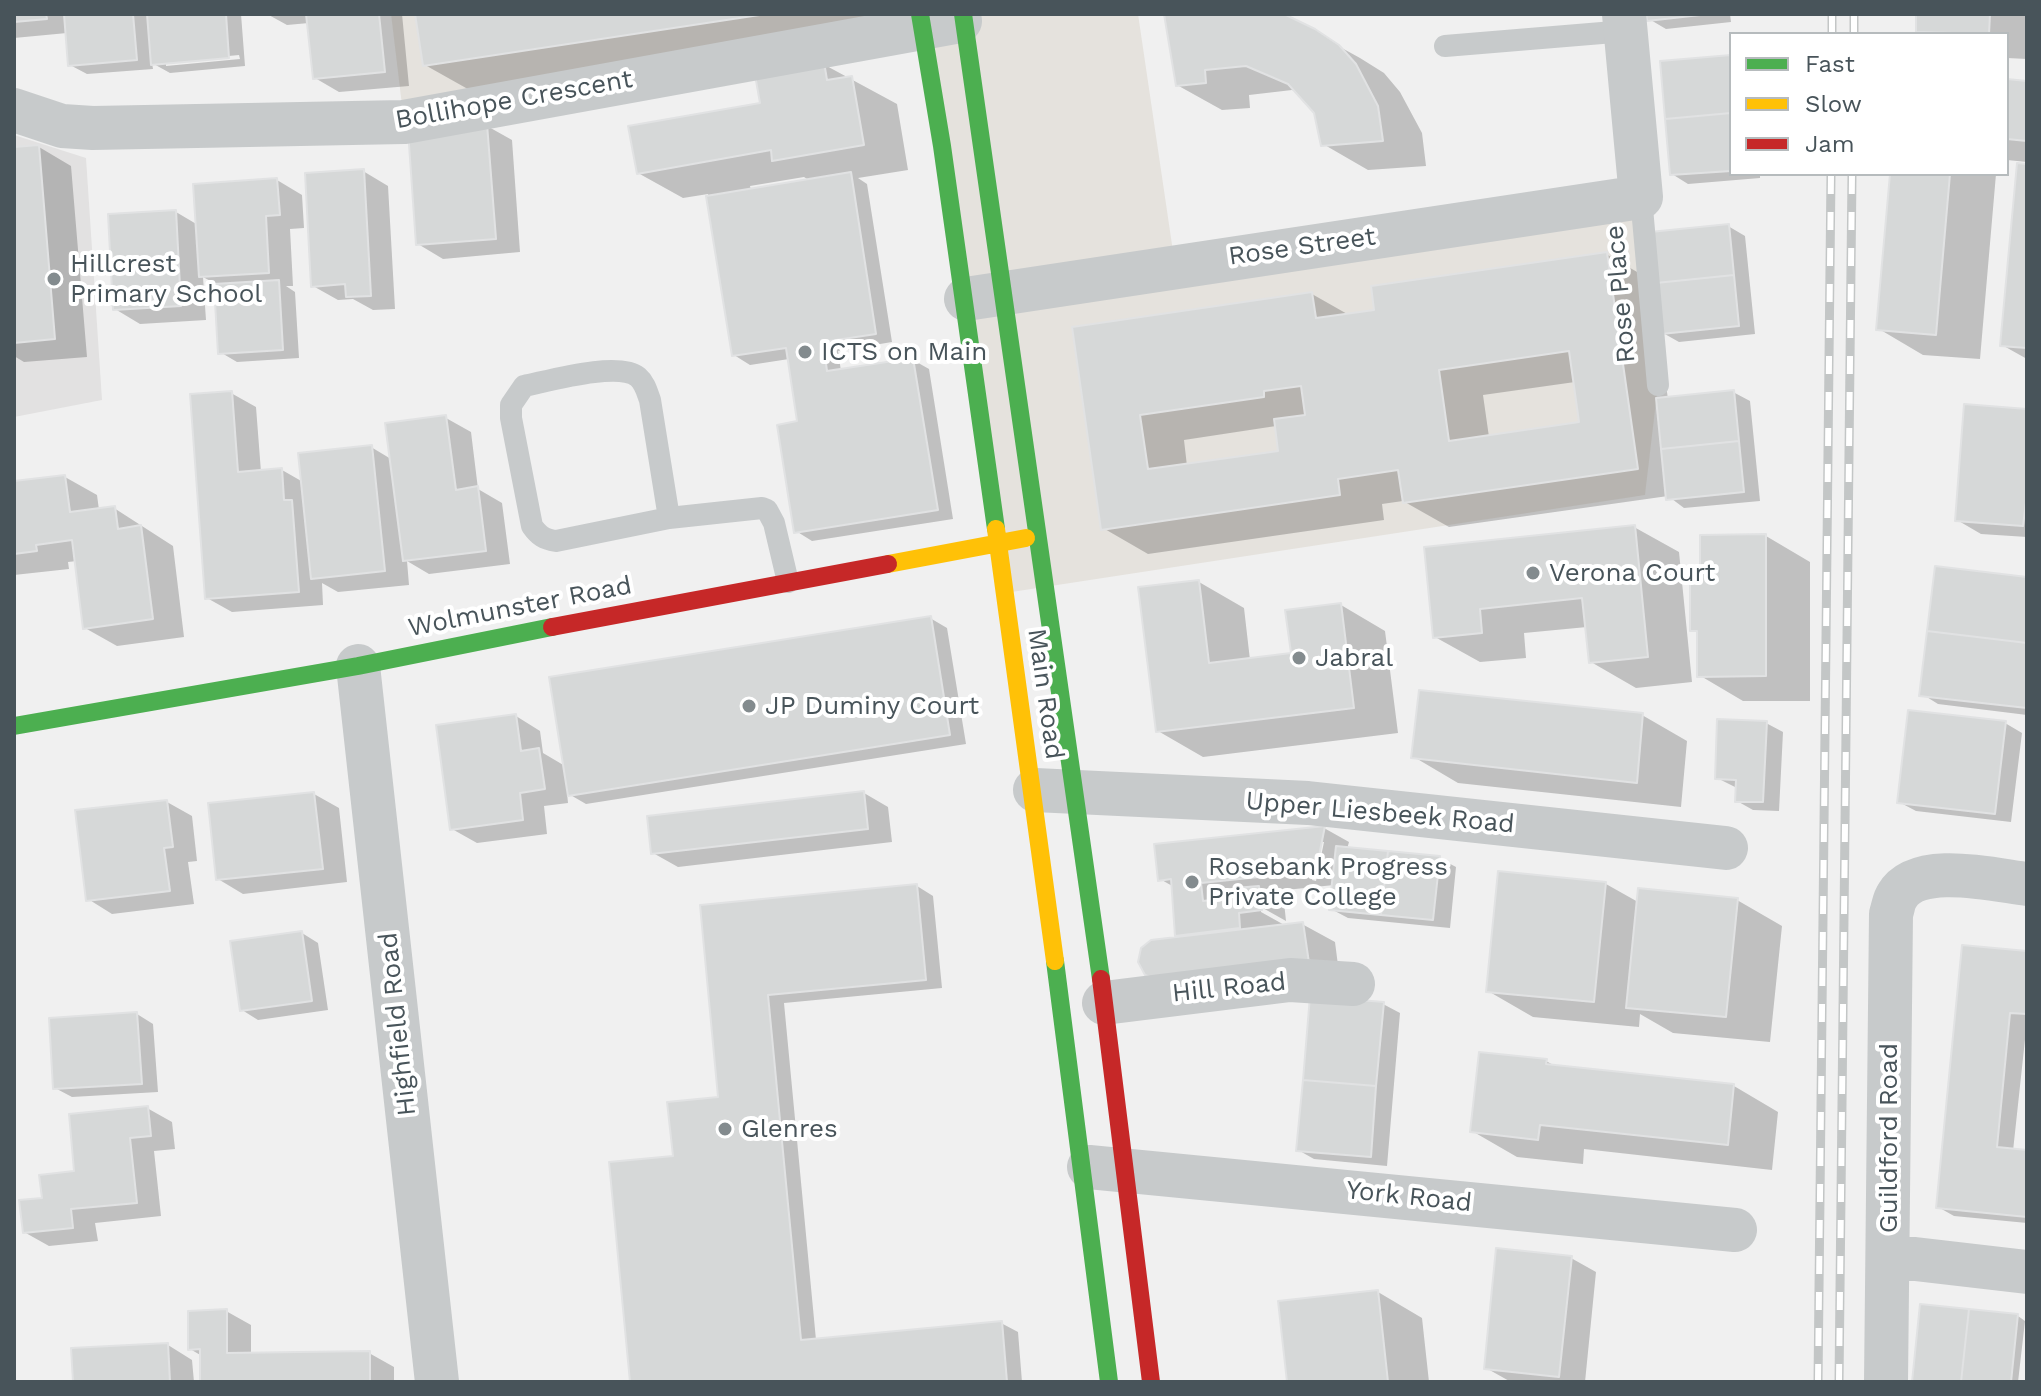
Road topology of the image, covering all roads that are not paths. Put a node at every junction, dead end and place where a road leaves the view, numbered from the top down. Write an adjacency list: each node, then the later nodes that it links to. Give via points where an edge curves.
1 (942, 19): 4 (street, Bollihope Crescent, via 404,122 93,128 62,126); 6 (main road, Main Road); 6 (main road, Main Road)
2 (1625, 23): 3 (lane); 5 (street)
3 (1445, 46)
4 (14, 110)
5 (1641, 197): 6 (street, Rose Street); 7 (lane, Rose Place)
6 (983, 296): 9 (main road, Main Road); 10 (main road, Main Road)
7 (1658, 385)
8 (669, 518): 8 (lane, via 556,541 537,534 511,418 511,405 524,386 609,370 636,376 650,400); 11 (lane, via 767,510)
9 (1036, 536): 10 (main road, Wolmunster Road); 14 (main road, Main Road)
10 (998, 542): 11 (main road, Wolmunster Road); 14 (main road, Main Road)
11 (788, 582): 12 (main road, Wolmunster Road)
12 (358, 666): 13 (main road, Wolmunster Road); 24 (street, Highfield Road)
13 (14, 726)
14 (1054, 791): 15 (street, Upper Liesbeek Road, via 1308,803); 18 (main road, Main Road); 19 (main road, Main Road)
15 (1726, 848)
16 (2027, 884): 22 (street, Guildford Road, via 1935,874 1913,881 1897,895 1891,914)
17 (1353, 984): 18 (street, Hill Road, via 1290,980)
18 (1104, 1003): 20 (main road, Main Road)
19 (1083, 1166): 20 (street, York Road); 25 (main road, Main Road)
20 (1126, 1169): 21 (street, York Road); 26 (main road, Main Road)
21 (1735, 1230)
22 (1888, 1258): 23 (street); 27 (street, Guildford Road)
23 (2027, 1272)
24 (437, 1382)
25 (1109, 1382)
26 (1151, 1382)
27 (1886, 1382)

